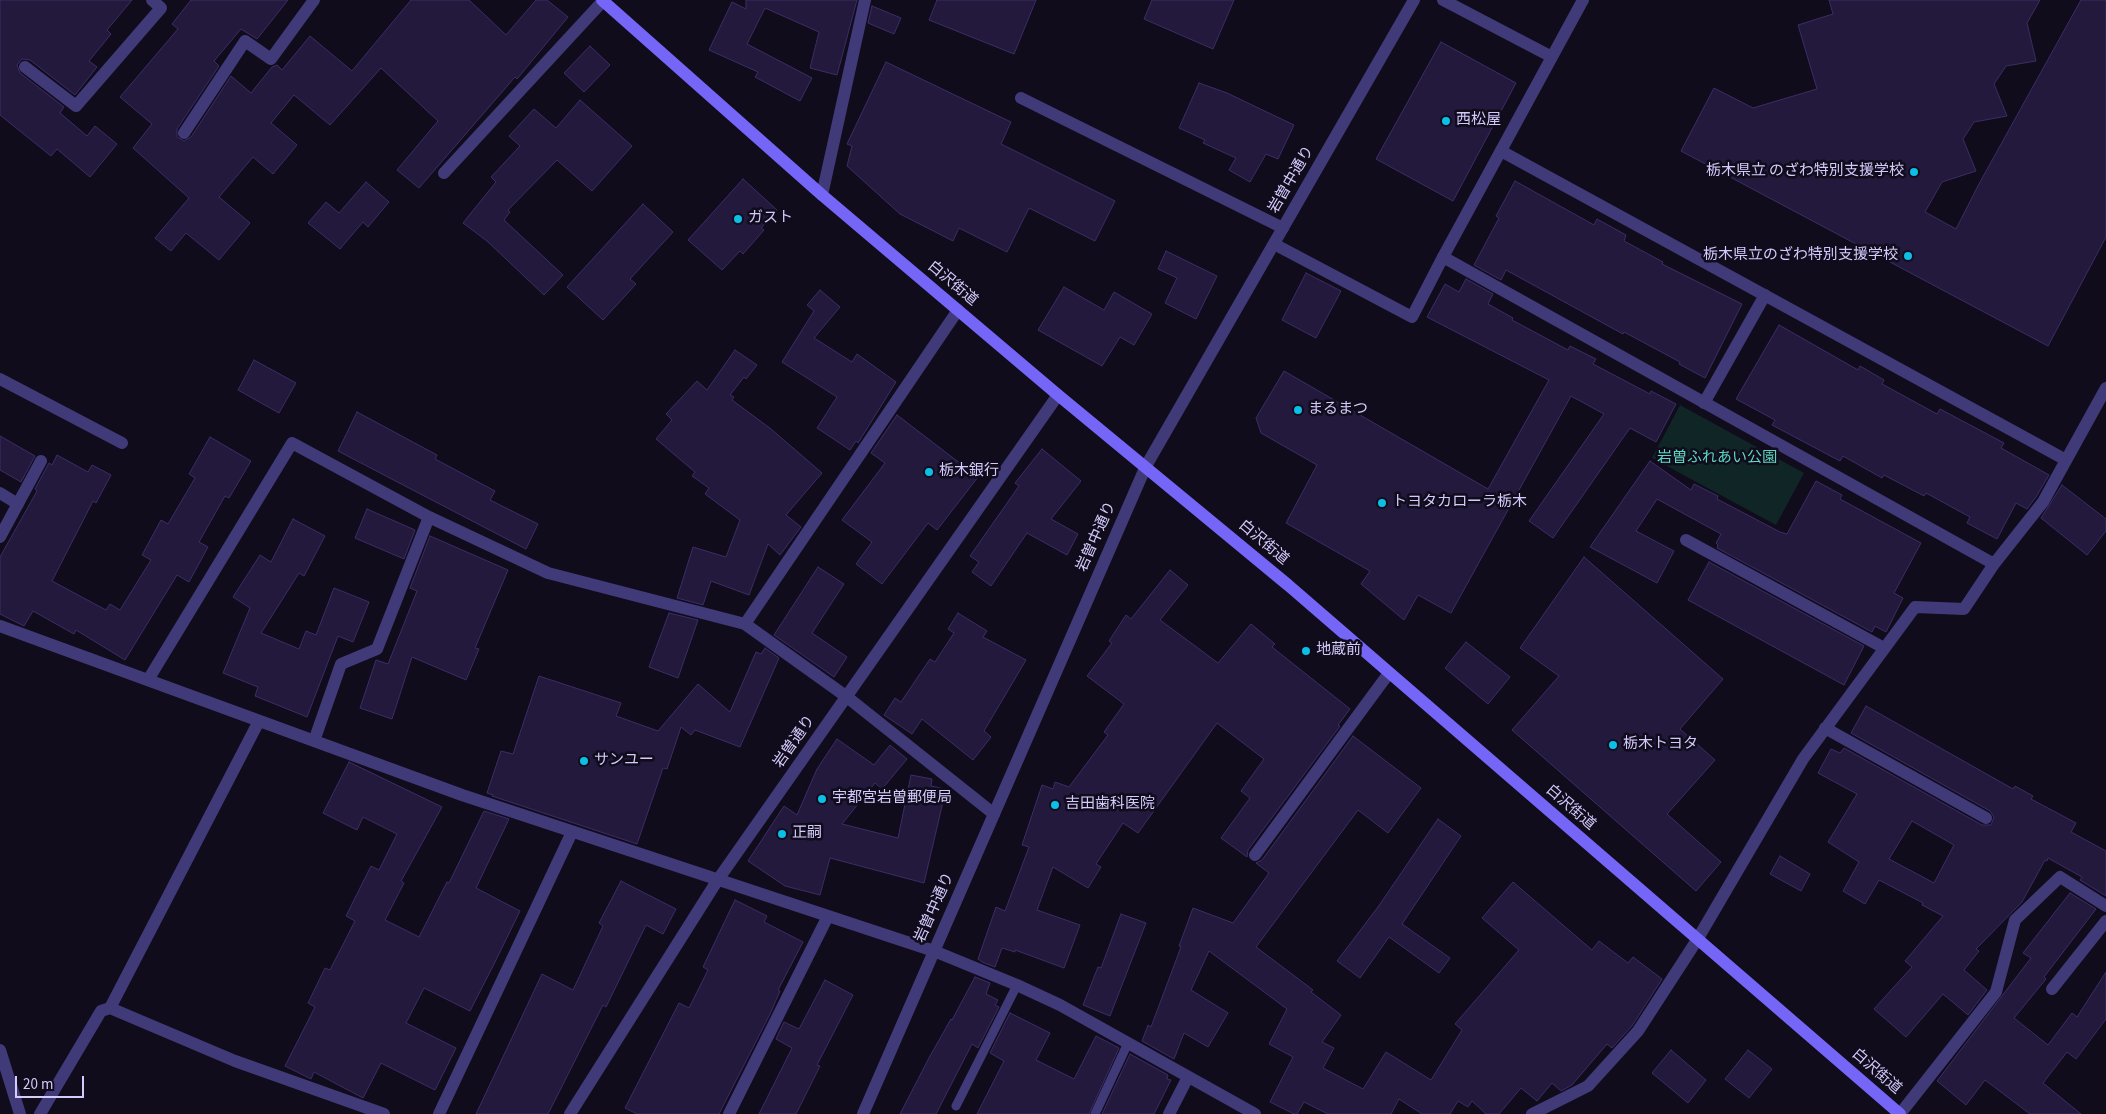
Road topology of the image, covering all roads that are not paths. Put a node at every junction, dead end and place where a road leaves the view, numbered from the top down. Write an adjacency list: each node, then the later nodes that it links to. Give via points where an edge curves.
1 (152, 0): 9 (street, via 161,8 76,106)
2 (314, 0): 11 (street, via 271,59 245,41)
3 (602, 0): 13 (street); 14 (main road, 白沢街道)
4 (865, 0): 14 (street)
5 (1414, 0): 15 (street, 岩曽中通り)
6 (1443, 0): 8 (street)
7 (1583, 0): 8 (street)
8 (1552, 58): 12 (street)
9 (25, 67)
10 (1021, 98): 15 (street)
11 (184, 133)
12 (1501, 151): 17 (street); 18 (street)
13 (444, 173)
14 (822, 195): 19 (main road, 白沢街道)
15 (1283, 228): 16 (street, 岩曽中通り)
16 (1274, 244): 17 (street, via 1412,317); 27 (street, 岩曽中通り)
17 (1442, 257): 23 (street)
18 (1765, 296): 23 (street); 25 (street)
19 (958, 310): 22 (main road, 白沢街道); 34 (street)
20 (0, 379): 24 (street)
21 (2106, 388): 25 (street)
22 (1058, 396): 27 (main road, 白沢街道); 39 (street, 岩曽通り)
23 (1704, 403): 33 (street)
24 (122, 443)
25 (2066, 460): 33 (street, via 2043,502)
26 (41, 461): 29 (street)
27 (1146, 466): 37 (main road, 白沢街道); 43 (street, 岩曽中通り)
28 (0, 493): 29 (street)
29 (18, 504): 31 (street)
30 (429, 517): 34 (street, via 548,573); 38 (street, via 292,443); 42 (street, via 377,649 341,664)
31 (0, 537)
32 (1686, 540): 36 (street)
33 (1994, 564): 36 (street, via 1964,609 1915,607)
34 (746, 624): 39 (street)
35 (0, 626): 38 (street)
36 (1884, 648): 41 (street)
37 (1389, 672): 46 (street); 51 (main road, 白沢街道)
38 (148, 680): 40 (street)
39 (847, 697): 43 (street); 47 (street, 岩曽通り)
40 (259, 721): 42 (street); 55 (street)
41 (1825, 728): 44 (street); 51 (street, via 1803,759)
42 (314, 741): 45 (street, via 462,796)
43 (994, 814): 52 (street, 岩曽中通り)
44 (1986, 818)
45 (572, 832): 47 (street); 63 (street)
46 (1255, 855)
47 (716, 881): 49 (street); 64 (street, 岩曽通り)
48 (2106, 906): 71 (street, via 2060,876 2015,920 1996,992)
49 (828, 916): 52 (street); 65 (street)
50 (2106, 921): 54 (street)
51 (1697, 940): 70 (street, via 1638,1031 1588,1086); 71 (main road, 白沢街道)
52 (934, 951): 53 (street); 66 (street, 岩曽中通り)
53 (1017, 985): 56 (street); 59 (lane)
54 (2052, 989)
55 (110, 1008): 61 (street, via 101,1011); 62 (street, via 235,1061)
56 (1128, 1043): 58 (street); 67 (lane)
57 (0, 1050): 60 (street)
58 (1188, 1077): 68 (street); 69 (street)
59 (956, 1106)
60 (20, 1114)
61 (40, 1114)
62 (384, 1114)
63 (440, 1114)
64 (570, 1114)
65 (729, 1114)
66 (863, 1114)
67 (1095, 1114)
68 (1169, 1114)
69 (1255, 1114)
70 (1532, 1114)
71 (1900, 1114)

